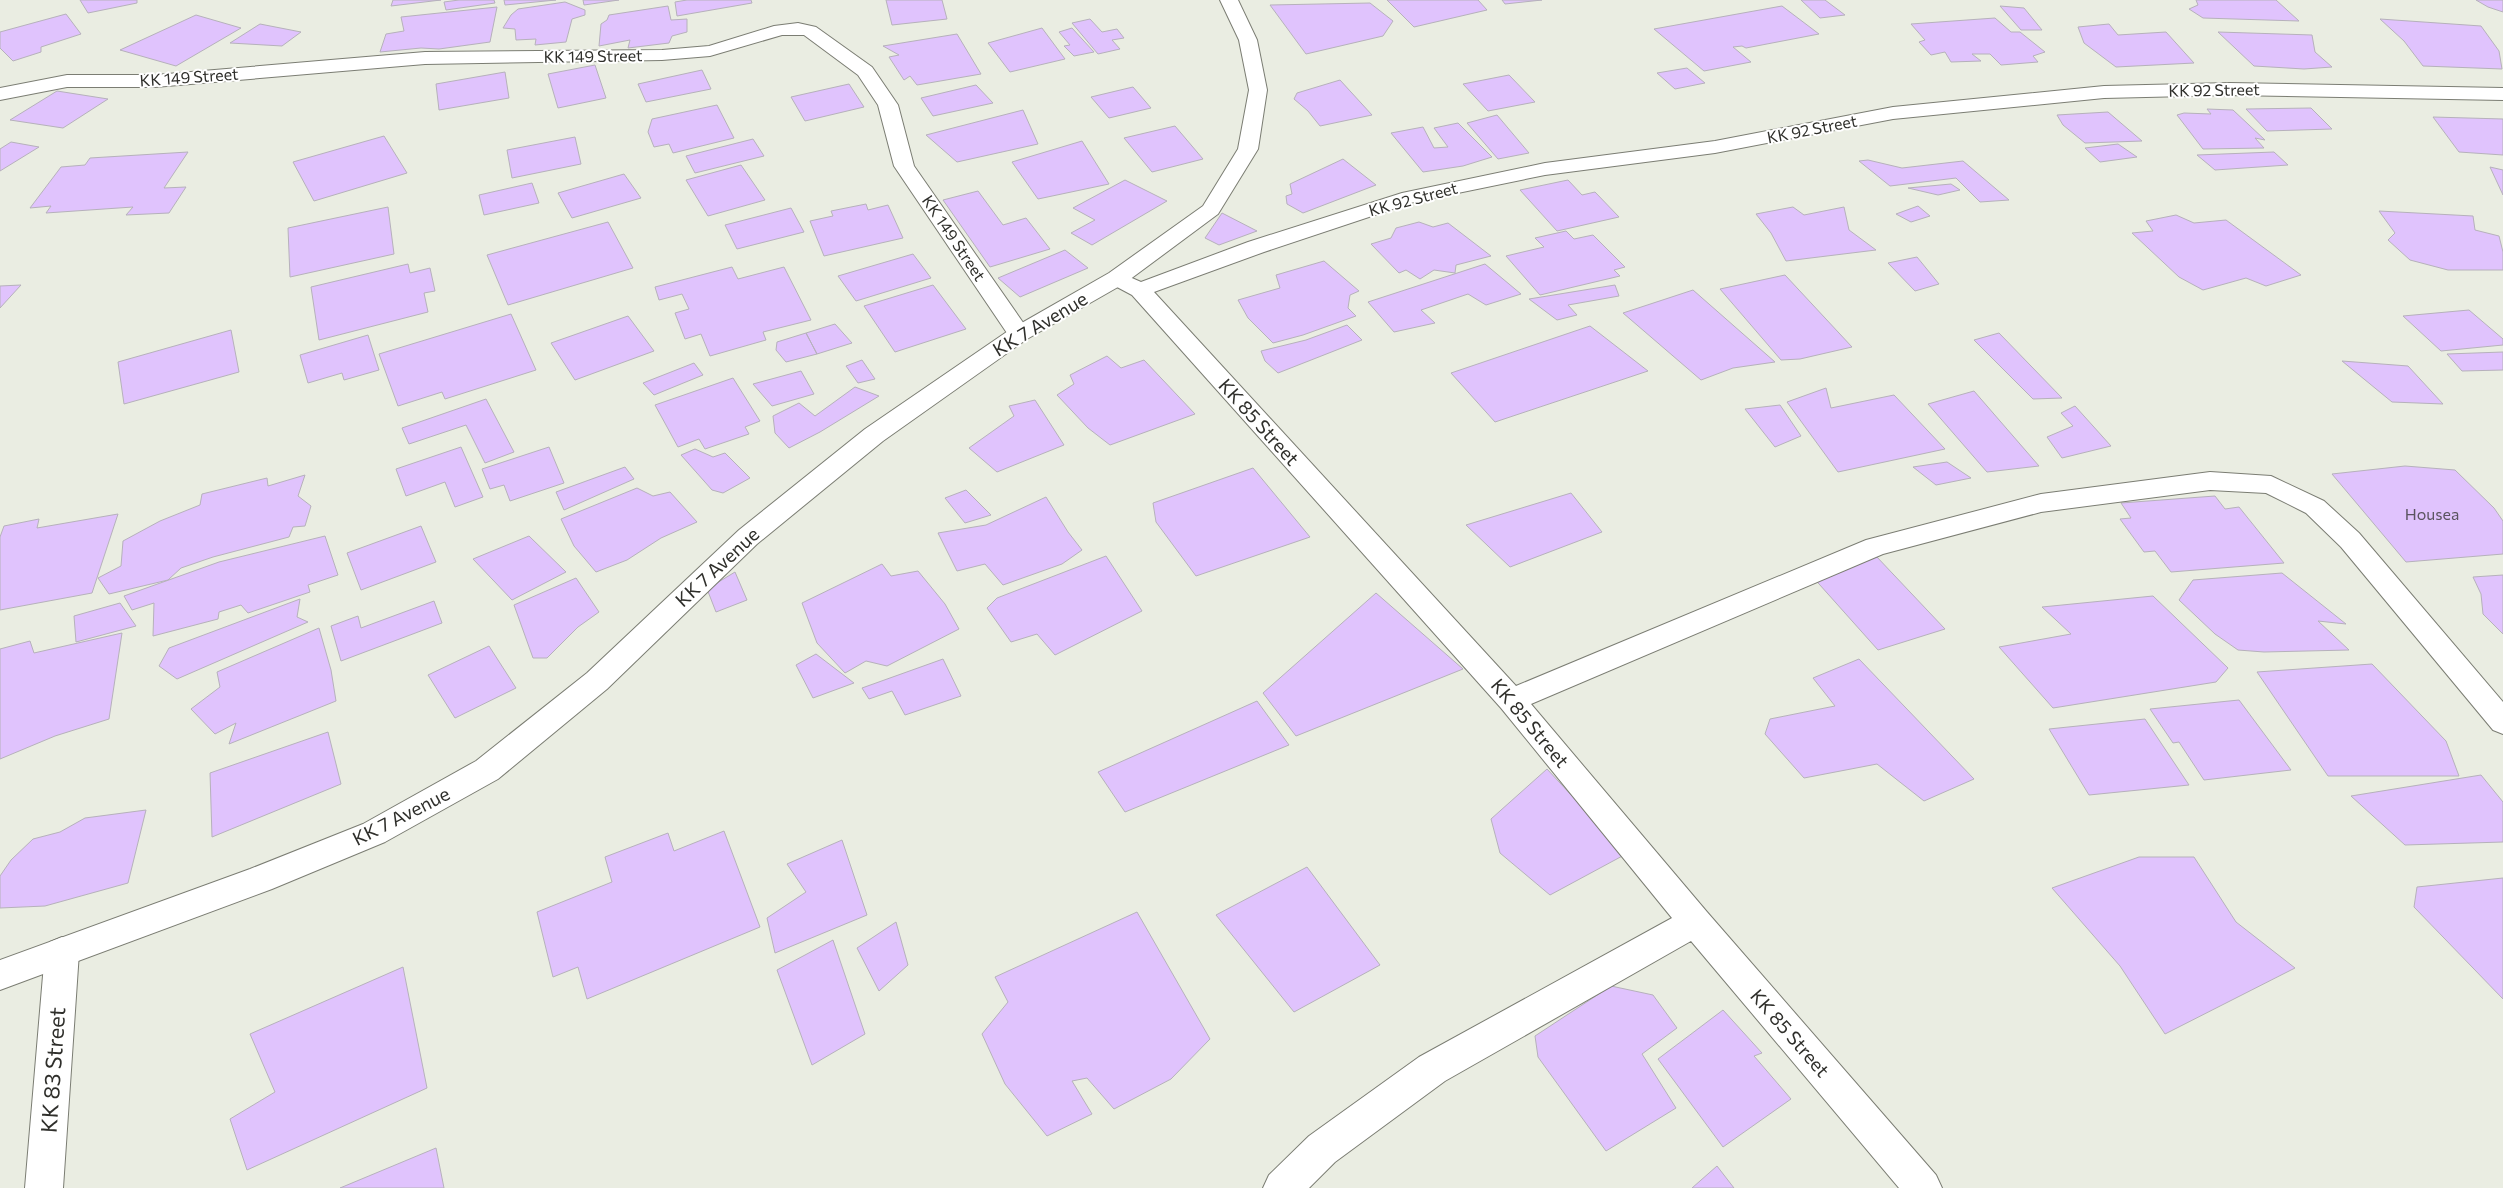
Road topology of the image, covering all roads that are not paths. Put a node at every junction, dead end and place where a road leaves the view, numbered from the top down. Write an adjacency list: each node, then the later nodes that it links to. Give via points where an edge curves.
1 (1228, 0): 4 (street, KK 7 Avenue, via 1248,40 1258,90 1248,149 1211,210)
2 (0, 94): 5 (street, KK 149 Street, via 66,81 155,81 425,58 662,55 710,51 780,30 798,28 810,31 864,71 888,105 904,166)
3 (2503, 94): 4 (street, KK 92 Street, via 2230,89 2104,92 1893,113 1715,147 1545,169 1409,197)
4 (1129, 284): 5 (street, KK 7 Avenue); 6 (street, KK 85 Street)
5 (1019, 334): 9 (street, KK 7 Avenue, via 874,436 748,537 597,681 488,770 374,833 261,879)
6 (1511, 700): 7 (street, via 1875,547 2041,503 2210,480 2271,485 2315,507 2350,540); 8 (street, KK 85 Street)
7 (2503, 722)
8 (1695, 922): 12 (street, via 1432,1069 1322,1149); 13 (street, KK 85 Street)
9 (62, 952): 10 (street, KK 7 Avenue); 11 (street, KK 83 Street)
10 (0, 975)
11 (44, 1188)
12 (1282, 1188)
13 (1923, 1188)

